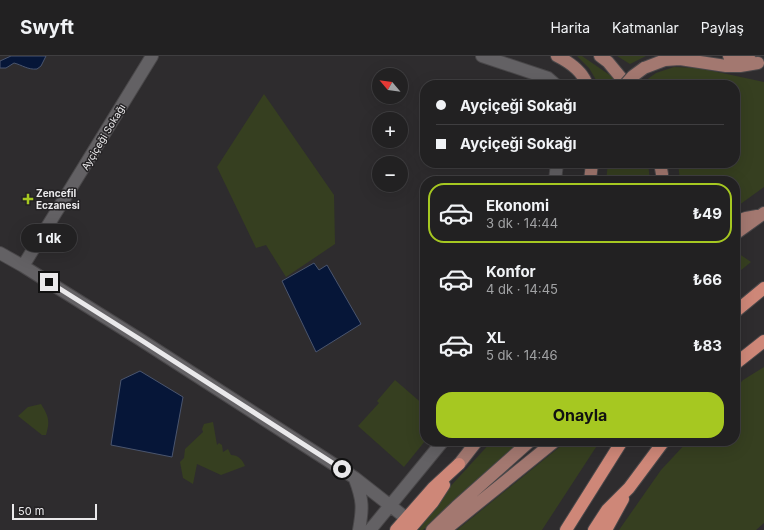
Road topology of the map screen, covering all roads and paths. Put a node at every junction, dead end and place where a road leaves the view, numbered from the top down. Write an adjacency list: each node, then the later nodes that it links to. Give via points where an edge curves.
1 (152, 56): 15 (street, Ayçiçeği Sokağı)
2 (482, 56): 7 (street)
3 (557, 56): 8 (main road, via 575,68)
4 (600, 56): 9 (main road)
5 (729, 56): 6 (main road)
6 (761, 63): 10 (main road, bridge, via 726,66 680,59 665,60 644,68)
7 (550, 80)
8 (584, 80)
9 (622, 80)
10 (630, 80)
11 (763, 214): 12 (main road); 13 (main road)
12 (740, 220)
13 (740, 230)
14 (0, 252): 15 (street)
15 (23, 266): 27 (street)
16 (764, 288): 17 (highway)
17 (740, 308)
18 (764, 341): 19 (highway)
19 (740, 360)
20 (439, 446): 29 (street)
21 (473, 446): 26 (main road)
22 (524, 446): 35 (main road)
23 (549, 446): 36 (main road)
24 (619, 446): 37 (highway)
25 (660, 446): 28 (highway)
26 (459, 464): 30 (highway); 34 (highway, via 433,502)
27 (355, 478): 29 (street); 31 (street, via 362,495 363,510)
28 (629, 488): 38 (highway, via 607,510); 39 (highway)
29 (391, 505): 30 (street); 32 (street)
30 (406, 518): 33 (highway)
31 (359, 530)
32 (370, 530)
33 (396, 530)
34 (409, 530)
35 (432, 530)
36 (445, 530)
37 (566, 530)
38 (594, 530)
39 (606, 530)

